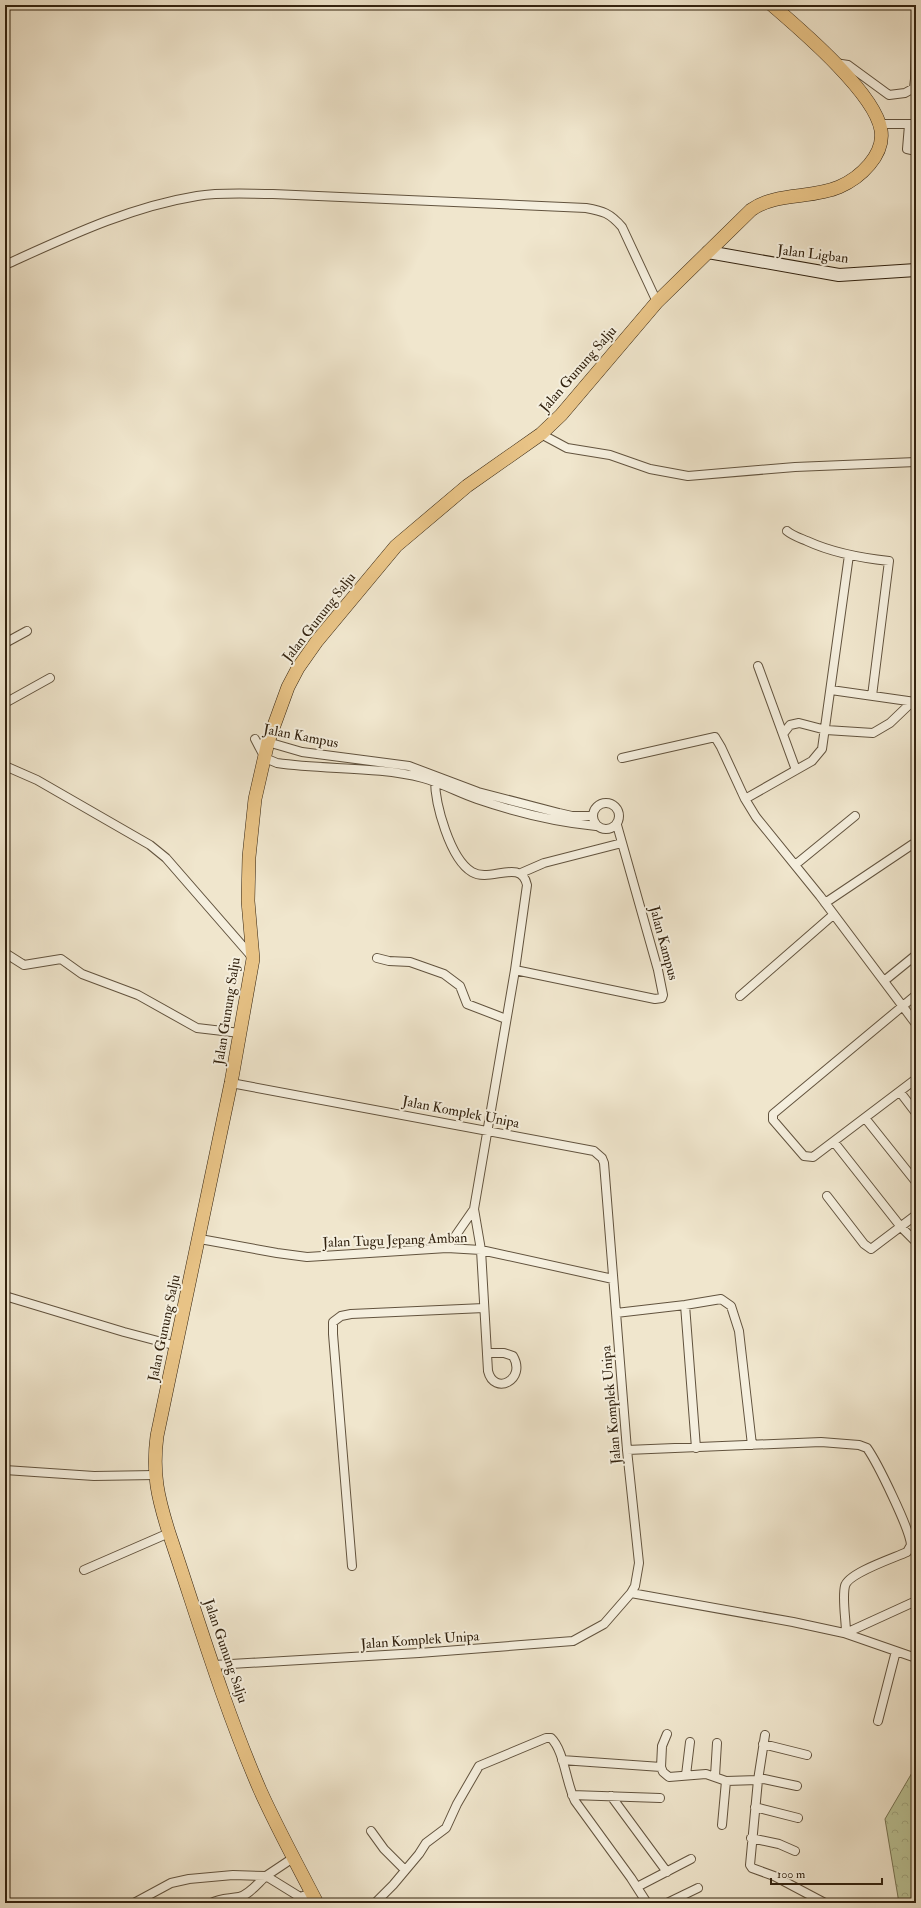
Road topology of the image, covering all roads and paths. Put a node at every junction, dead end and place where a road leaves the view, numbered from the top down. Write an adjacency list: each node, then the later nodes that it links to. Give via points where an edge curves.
1 (772, 5): 3 (main road, Jalan Gunung Salju, via 813,40)
2 (916, 5): 4 (street)
3 (835, 63): 4 (street, via 848,65 889,95); 5 (main road, Jalan Gunung Salju, via 869,105)
4 (915, 89)
5 (879, 124): 6 (street); 8 (main road, Jalan Gunung Salju, via 881,139 878,152 853,178 840,187 827,191 759,205)
6 (912, 125): 7 (street, via 907,149)
7 (916, 151)
8 (708, 252): 10 (main road, Jalan Ligban, via 839,275); 11 (main road, Jalan Gunung Salju)
9 (5, 265): 11 (street, via 146,207 197,196 230,193 273,194 586,208 613,216 622,227)
10 (916, 270)
11 (657, 302): 12 (main road, Jalan Gunung Salju, via 577,399)
12 (541, 434): 13 (street, via 567,448 610,455 650,469 688,476 795,467); 26 (main road, Jalan Gunung Salju, via 468,486 396,546 341,611 298,668 288,687)
13 (916, 462)
14 (788, 531): 15 (street, via 824,548)
15 (849, 555): 20 (street); 21 (street, via 890,561)
16 (27, 631): 17 (street)
17 (5, 643)
18 (758, 666): 25 (street)
19 (50, 678): 23 (street)
20 (831, 690): 21 (street); 24 (street)
21 (872, 696): 22 (street)
22 (914, 702): 24 (street, via 890,723 873,733)
23 (5, 703)
24 (826, 730): 25 (street, via 795,723 787,727); 30 (street, via 818,755)
25 (783, 734): 30 (street)
26 (268, 742): 27 (main road, Jalan Gunung Salju); 31 (street, Jalan Kampus, via 302,752 408,766 422,770)
27 (265, 758): 31 (street, Jalan Kampus, via 288,764); 49 (main road, Jalan Gunung Salju, via 255,799 249,857 248,901)
28 (622, 758): 33 (street, via 715,737)
29 (5, 766): 49 (street, via 37,780 150,845 166,858)
30 (796, 770): 33 (street)
31 (435, 780): 32 (street, Jalan Kampus); 34 (street)
32 (452, 786): 34 (street); 35 (street, Jalan Kampus)
33 (745, 799): 42 (street)
34 (439, 804): 43 (street, via 451,843 467,869 481,875)
35 (550, 814): 36 (street, Jalan Kampus); 39 (street, Jalan Kampus, via 565,822)
36 (593, 816): 38 (street, Jalan Kampus, via 599,805 611,804 619,811); 39 (street)
37 (855, 816): 42 (street)
38 (617, 825): 39 (street, Jalan Kampus, via 607,830); 40 (street, Jalan Kampus)
39 (596, 826)
40 (622, 843): 43 (street, via 544,863); 50 (street, Jalan Kampus, via 658,970 663,990 662,998 655,999)
41 (913, 844): 44 (street)
42 (795, 866): 44 (street)
43 (521, 873): 50 (street, via 525,876 527,885)
44 (825, 903): 45 (street)
45 (834, 914): 51 (street); 53 (street)
46 (5, 953): 57 (street, via 24,965 60,959 82,974 138,995 197,1028)
47 (916, 954): 51 (street)
48 (377, 958): 55 (street, via 414,963 444,974 460,986 467,1004)
49 (253, 959): 57 (main road, Jalan Gunung Salju)
50 (515, 970): 55 (street)
51 (884, 981): 54 (street)
52 (916, 995): 54 (street)
53 (740, 996)
54 (903, 1006): 56 (street); 64 (street, via 773,1114 775,1124 804,1156 813,1157)
55 (506, 1019): 63 (street)
56 (916, 1024)
57 (240, 1033): 59 (main road, Jalan Gunung Salju)
58 (916, 1079): 60 (street)
59 (231, 1083): 63 (street, Jalan Komplek Unipa); 70 (main road, Jalan Gunung Salju)
60 (900, 1092): 61 (street); 62 (street)
61 (916, 1113)
62 (865, 1118): 64 (street); 65 (street)
63 (489, 1130): 67 (street); 74 (street, Jalan Komplek Unipa, via 594,1151 602,1158)
64 (834, 1142): 69 (street)
65 (916, 1182)
66 (827, 1196): 69 (street, via 868,1248 874,1248)
67 (474, 1209): 72 (street); 73 (street)
68 (916, 1215): 69 (street)
69 (901, 1227): 71 (street)
70 (200, 1239): 72 (street, Jalan Tugu Jepang Amban, via 307,1257); 79 (main road, Jalan Gunung Salju)
71 (916, 1242)
72 (447, 1248): 73 (street, Jalan Tugu Jepang Amban)
73 (480, 1250): 74 (street, Jalan Tugu Jepang Amban); 77 (street)
74 (613, 1280): 78 (street, Jalan Komplek Unipa)
75 (5, 1296): 79 (street)
76 (685, 1305): 78 (street); 81 (street, via 721,1299 731,1306 739,1332); 82 (street)
77 (484, 1308): 80 (street); 87 (street, via 351,1314 341,1316 334,1322)
78 (616, 1313): 83 (street, Jalan Komplek Unipa)
79 (177, 1346): 85 (main road, Jalan Gunung Salju, via 157,1436)
80 (487, 1353): 80 (street, via 488,1371 492,1380 501,1384 512,1380 517,1372 517,1362 513,1356)
81 (752, 1445): 82 (street); 91 (street, via 821,1442 859,1445 870,1452 895,1503 911,1545 907,1552 848,1581 845,1590)
82 (696, 1448): 83 (street)
83 (627, 1450): 89 (street, Jalan Komplek Unipa, via 639,1563)
84 (5, 1470): 85 (street, via 94,1476)
85 (155, 1475): 86 (main road, Jalan Gunung Salju)
86 (169, 1533): 88 (street); 94 (main road, Jalan Gunung Salju)
87 (352, 1566)
88 (84, 1570)
89 (631, 1594): 91 (street); 94 (street, Jalan Komplek Unipa, via 604,1624 573,1641)
90 (916, 1601): 91 (street)
91 (845, 1633): 92 (street)
92 (896, 1651): 93 (street); 95 (street)
93 (914, 1656)
94 (214, 1665): 118 (main road, Jalan Gunung Salju, via 258,1783)
95 (878, 1721)
96 (667, 1734): 103 (street, via 662,1746)
97 (764, 1735): 100 (street)
98 (690, 1742): 104 (street)
99 (717, 1743): 105 (street)
100 (763, 1744): 101 (street); 106 (street)
101 (807, 1755)
102 (562, 1760): 103 (street); 109 (street); 120 (street, via 558,1746 551,1738 546,1738 482,1763 457,1804 446,1828 426,1843)
103 (661, 1767): 104 (street, via 669,1777)
104 (686, 1776): 105 (street)
105 (715, 1776): 107 (street)
106 (758, 1780): 107 (street); 108 (street); 112 (street)
107 (726, 1781): 114 (street)
108 (797, 1786)
109 (572, 1795): 110 (street); 123 (street)
110 (611, 1796): 111 (street); 121 (street)
111 (660, 1798)
112 (755, 1807): 113 (street); 116 (street)
113 (798, 1818)
114 (722, 1825)
115 (371, 1831): 120 (street, via 384,1849)
116 (752, 1838): 117 (street); 131 (street, via 749,1857 752,1868 774,1876)
117 (794, 1851)
118 (293, 1858): 122 (street); 125 (main road, Jalan Gunung Salju)
119 (691, 1860): 121 (street)
120 (405, 1870): 128 (street)
121 (667, 1872): 123 (street)
122 (266, 1876): 125 (street, via 300,1897); 126 (street, via 233,1875 189,1879 171,1883); 127 (street, via 240,1897 219,1899)
123 (637, 1887): 129 (street)
124 (698, 1888): 130 (street)
125 (315, 1898)
126 (134, 1903)
127 (211, 1903)
128 (375, 1903)
129 (647, 1903)
130 (667, 1903)
131 (826, 1903)

